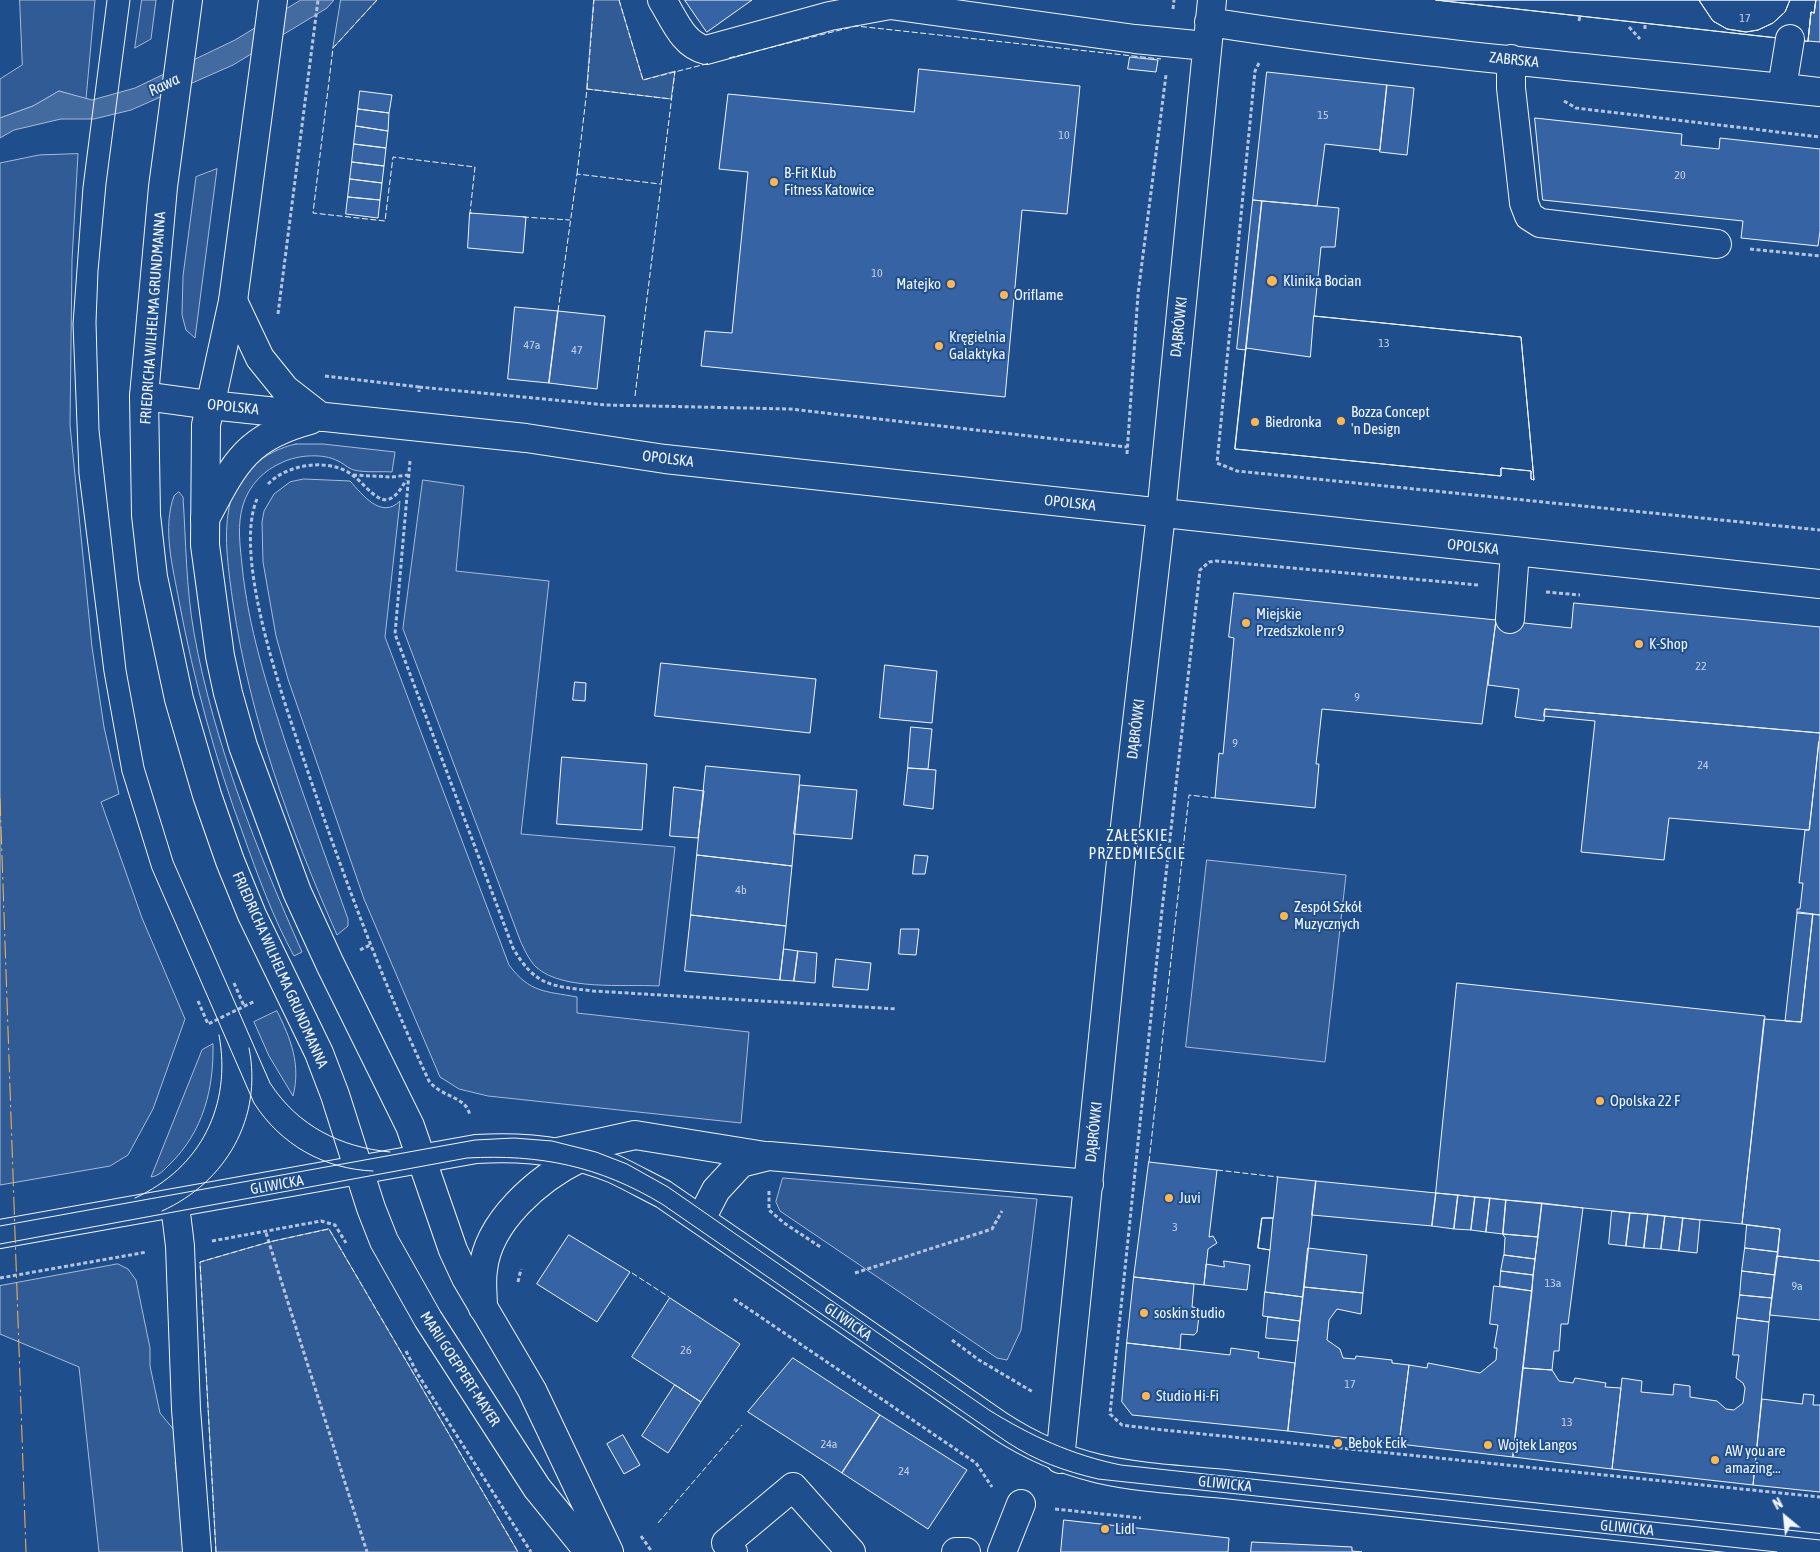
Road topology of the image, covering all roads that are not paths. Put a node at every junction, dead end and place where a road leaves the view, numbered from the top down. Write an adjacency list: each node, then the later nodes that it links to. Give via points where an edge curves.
1 (188, 0): 12 (street, FRIEDRICHA WILHELMA GRUNDMANNA, via 164,187)
2 (273, 0): 11 (street)
3 (662, 0): 4 (street, ZABRSKA, via 688,42 706,50)
4 (890, 3): 5 (street, ZABRSKA, via 1170,43)
5 (1209, 23): 7 (street, ZABRSKA); 15 (street, DĄBRÓWKI)
6 (1790, 39): 8 (street)
7 (1511, 59): 8 (street, ZABRSKA); 10 (street, via 1511,88 1524,203 1530,216 1540,223)
8 (1782, 88): 9 (street, ZABRSKA)
9 (1820, 92)
10 (1717, 244)
11 (233, 301): 13 (street); 14 (street, via 260,358 286,390)
12 (144, 396): 13 (street, OPOLSKA); 23 (street, FRIEDRICHA WILHELMA GRUNDMANNA, via 145,504 153,577 168,658 189,740 230,861 252,916 318,1053)
13 (210, 405): 14 (street, OPOLSKA); 16 (street, via 206,425)
14 (321, 417): 15 (street, OPOLSKA, via 526,438 665,459); 16 (street, OPOLSKA, via 292,424 267,435 232,468)
15 (1161, 514): 17 (street, OPOLSKA); 24 (street, DĄBRÓWKI, via 1121,861)
16 (205, 519): 22 (street, via 210,590 220,656 243,746 313,928 404,1112)
17 (1515, 552): 18 (street, OPOLSKA); 19 (street)
18 (1820, 584)
19 (1510, 619)
20 (567, 1156): 21 (street, GLIWICKA, via 635,1135); 22 (street, GLIWICKA, via 524,1148 495,1148); 26 (street, GLIWICKA, via 614,1169 663,1194); 28 (street, GLIWICKA, via 501,1223 493,1236 483,1268)
21 (770, 1156): 24 (street, GLIWICKA); 26 (street, GLIWICKA, via 741,1163 716,1190)
22 (422, 1158): 23 (street, GLIWICKA); 28 (street, via 453,1250)
23 (359, 1170): 25 (street, GLIWICKA); 33 (street, MARII GOEPPERT-MAYER, via 384,1241 428,1319 537,1488)
24 (1089, 1184): 29 (street, DĄBRÓWKI)
25 (175, 1204): 27 (street, GLIWICKA); 32 (street)
26 (701, 1219): 29 (street, GLIWICKA, via 1028,1445)
27 (0, 1234)
28 (483, 1308): 34 (street, via 532,1390)
29 (1060, 1459): 31 (street, GLIWICKA, via 1140,1477)
30 (1021, 1504): 39 (street)
31 (1820, 1548)
32 (197, 1552)
33 (589, 1552)
34 (609, 1552)
35 (733, 1552): 36 (street, via 726,1543 793,1487)
36 (851, 1552)
37 (956, 1552): 38 (street)
38 (966, 1552)
39 (1002, 1552)

